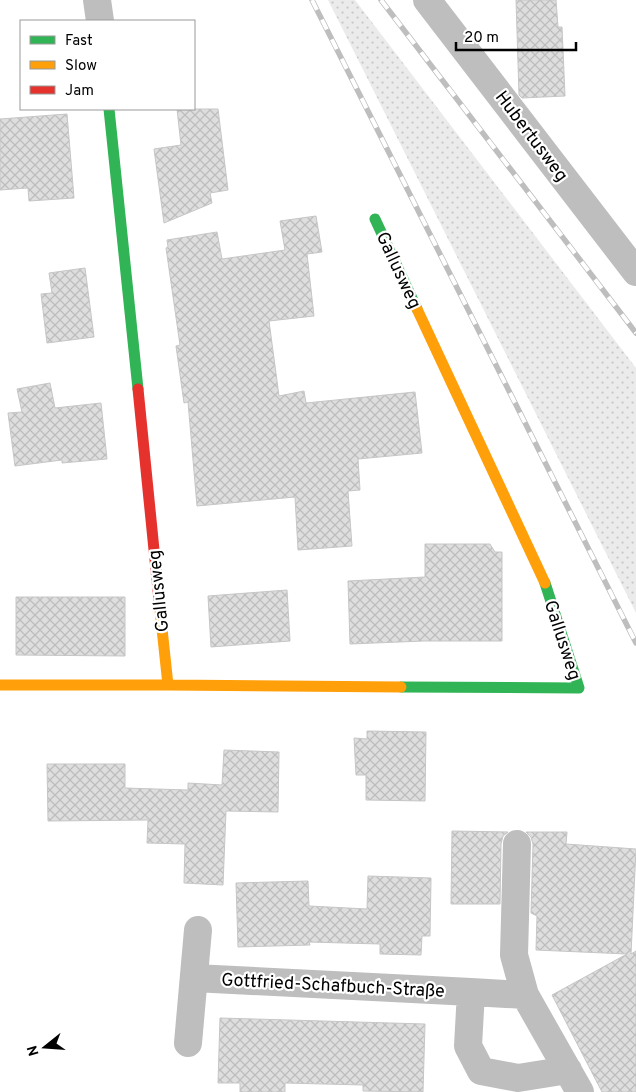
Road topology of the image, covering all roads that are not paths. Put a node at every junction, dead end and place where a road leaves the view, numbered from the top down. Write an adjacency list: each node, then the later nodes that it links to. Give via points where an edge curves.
1 (97, 0): 3 (street)
2 (428, 0): 6 (street, Hubertusweg)
3 (100, 20)
4 (109, 110): 7 (street, Gallusweg)
5 (375, 219): 7 (street, Gallusweg, via 544,577 579,688)
6 (636, 272)
7 (168, 684): 8 (street, Gallusweg)
8 (0, 685)
9 (516, 844): 13 (street, Gottfried-Schafbuch-Straße, via 514,955)
10 (198, 930): 11 (street)
11 (194, 978): 12 (street, Gottfried-Schafbuch-Straße); 14 (street)
12 (471, 992): 13 (street, Gottfried-Schafbuch-Straße); 15 (street, Gottfried-Schafbuch-Straße, via 468,1046 482,1071 518,1078)
13 (525, 995): 15 (street, Gottfried-Schafbuch-Straße)
14 (188, 1043)
15 (574, 1081)

